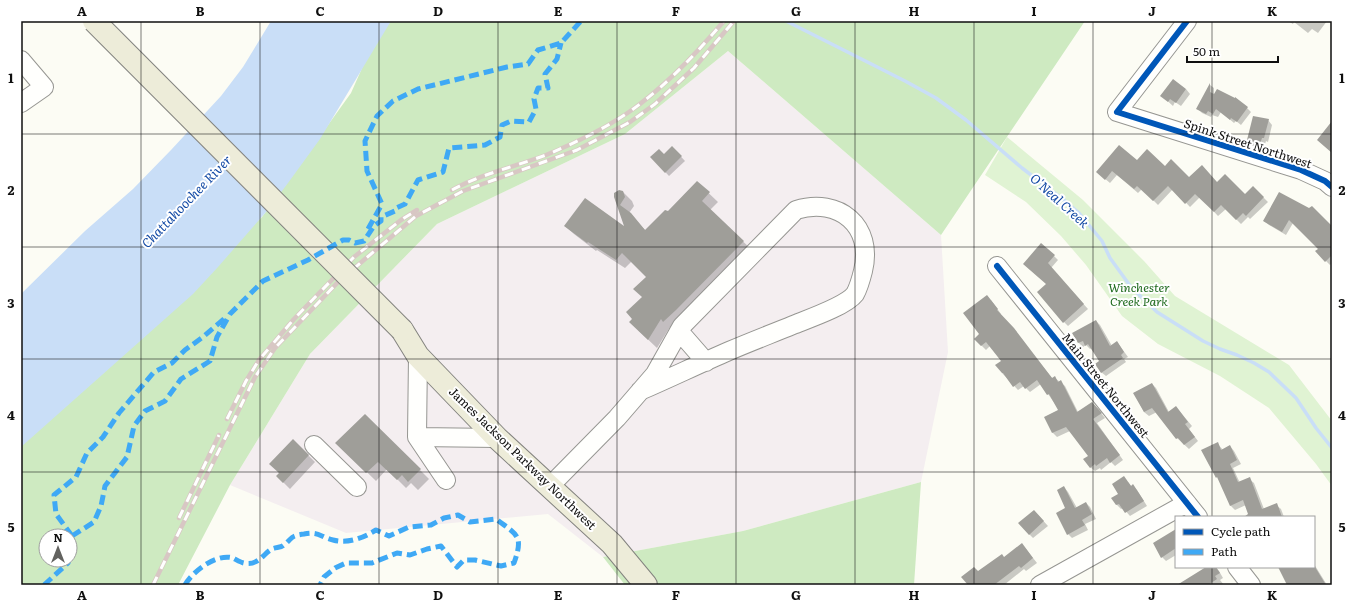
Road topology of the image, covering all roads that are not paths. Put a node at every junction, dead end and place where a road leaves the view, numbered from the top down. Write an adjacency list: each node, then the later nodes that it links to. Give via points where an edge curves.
1 (94, 21): 8 (main road, James Jackson Parkway Northwest, bridge, via 402,330)
2 (1187, 21): 5 (street, Spink Street Northwest, via 1117,112 1301,170)
3 (21, 60): 4 (street, via 44,87)
4 (21, 103)
5 (1332, 187)
6 (997, 266): 17 (street, Main Street Northwest)
7 (679, 332): 9 (street); 9 (street, via 796,210 819,206 852,219 863,240 865,256 861,280 852,298); 10 (street, via 655,374)
8 (418, 356): 11 (street); 12 (main road, James Jackson Parkway Northwest)
9 (706, 362): 10 (street)
10 (640, 391): 15 (street)
11 (417, 437): 12 (street); 14 (street)
12 (497, 438): 15 (main road, James Jackson Parkway Northwest)
13 (314, 445): 16 (street)
14 (446, 480)
15 (550, 486): 21 (main road, James Jackson Parkway Northwest, via 612,544)
16 (357, 487)
17 (1193, 510): 18 (street)
18 (1181, 516)
19 (1175, 519): 22 (street)
20 (1238, 568): 23 (street)
21 (646, 585)
22 (1040, 585)
23 (1251, 585)

